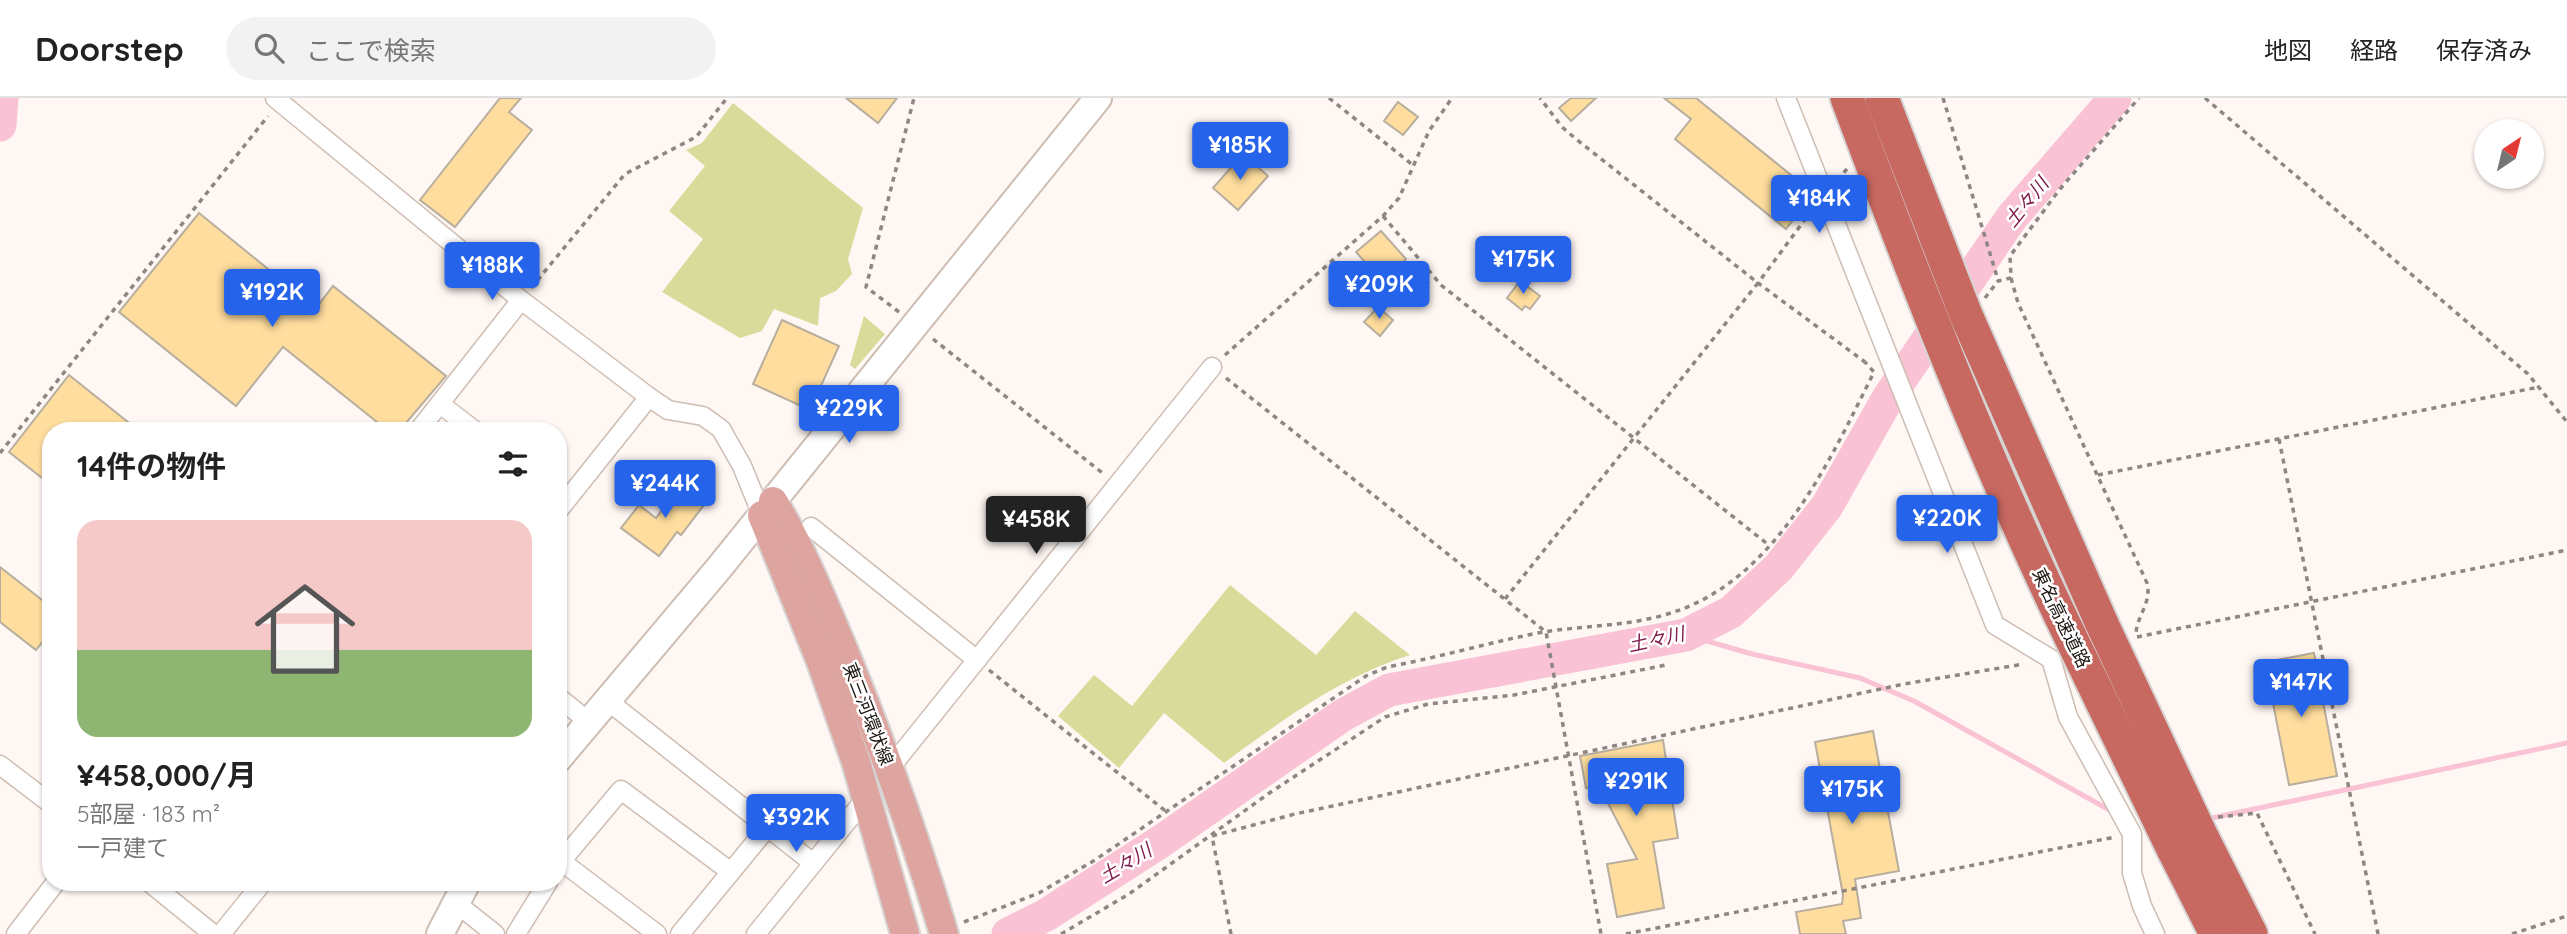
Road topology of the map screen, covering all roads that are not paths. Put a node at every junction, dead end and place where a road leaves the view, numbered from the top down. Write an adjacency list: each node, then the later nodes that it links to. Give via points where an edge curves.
1 (1098, 98): 13 (street)
2 (1786, 98): 15 (street, via 1995,625)
3 (1847, 98): 15 (highway, 東名高速道路, via 1943,348 2036,567)
4 (1882, 98): 26 (highway, 東名高速道路, bridge, via 1951,277 1975,307 2102,624)
5 (278, 100): 6 (street)
6 (521, 300): 8 (street); 9 (street)
7 (1212, 367): 16 (street)
8 (649, 397): 12 (street); 13 (street, via 668,410 713,422)
9 (440, 404): 10 (street); 11 (street)
10 (425, 422)
11 (464, 422)
12 (567, 496)
13 (768, 508): 17 (street); 22 (main road, 東三河環状線, via 809,568); 24 (main road, 東三河環状線)
14 (811, 527): 16 (street)
15 (2061, 649): 26 (highway, 東名高速道路, bridge); 47 (street, via 2068,717 2132,834 2132,873)
16 (977, 660): 22 (street)
17 (608, 701): 19 (street); 25 (street)
18 (567, 704): 19 (street)
19 (589, 722): 20 (street)
20 (567, 748)
21 (0, 765): 23 (street)
22 (890, 768): 36 (main road, 東三河環状線)
23 (42, 797)
24 (866, 797): 28 (street); 46 (main road, 東三河環状線)
25 (767, 828): 28 (street); 30 (street)
26 (2200, 831): 48 (highway, 東名高速道路); 49 (highway, 東名高速道路)
27 (567, 854): 30 (street, via 621,790)
28 (813, 863): 45 (street)
29 (567, 869): 43 (street)
30 (731, 872): 44 (street)
31 (49, 891): 37 (street)
32 (160, 891): 38 (street)
33 (255, 891): 39 (street)
34 (542, 891): 42 (street)
35 (462, 893): 40 (street); 41 (street)
36 (943, 932)
37 (16, 934)
38 (213, 934)
39 (221, 934)
40 (440, 934)
41 (495, 934)
42 (516, 934)
43 (657, 934)
44 (680, 934)
45 (756, 934)
46 (905, 934)
47 (2155, 934)
48 (2216, 934)
49 (2251, 934)

